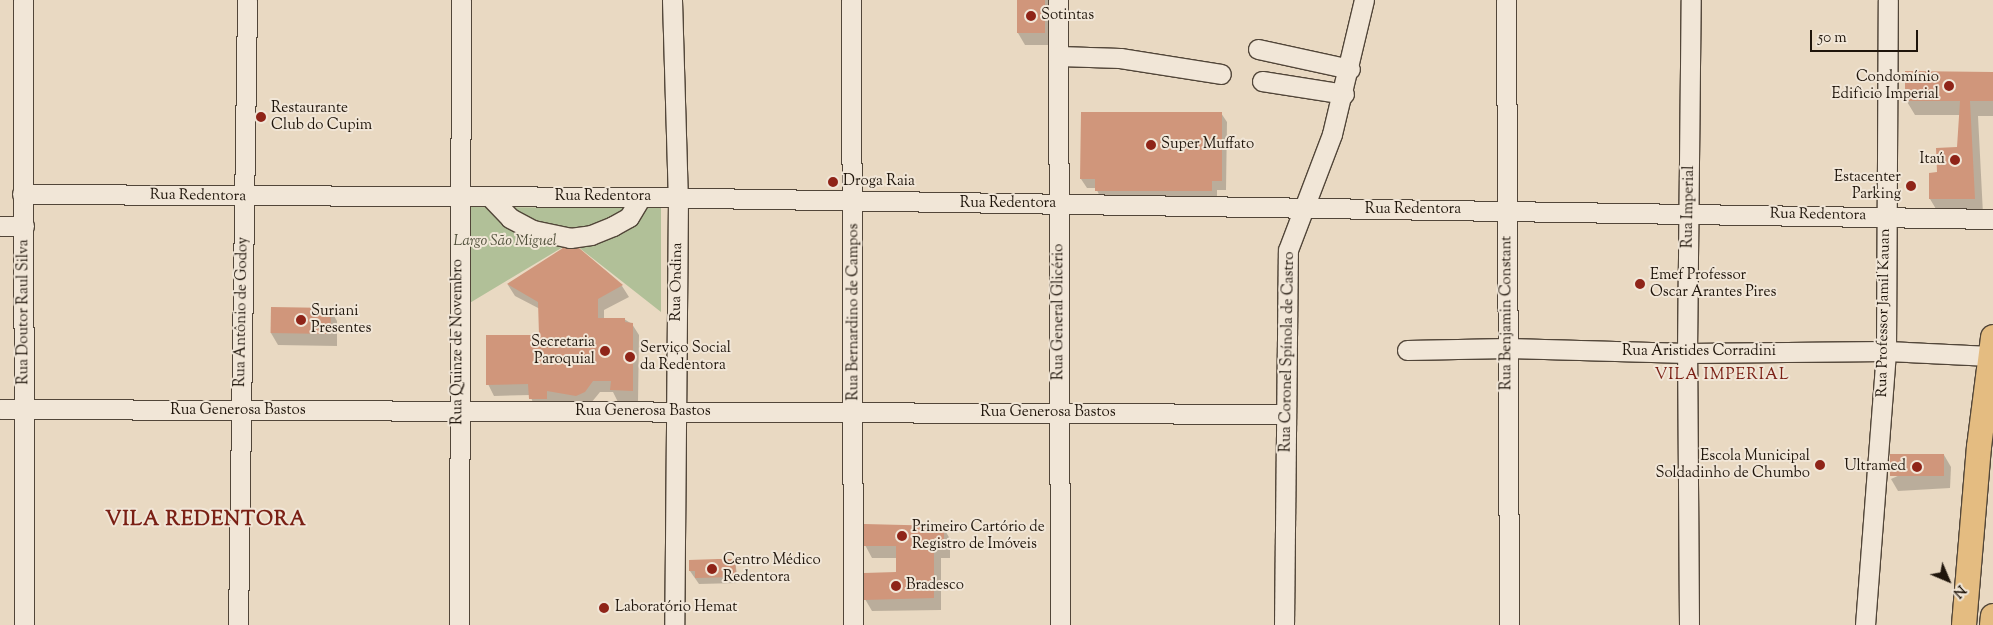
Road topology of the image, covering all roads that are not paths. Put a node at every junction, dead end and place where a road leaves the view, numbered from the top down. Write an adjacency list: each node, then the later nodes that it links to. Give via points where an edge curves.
1 (23, 0): 17 (street, Rua Doutor Raul Silva)
2 (247, 0): 18 (street, Rua Antônio de Godoy)
3 (461, 0): 19 (street, Rua Quinze de Novembro)
4 (672, 0): 22 (street, Rua Ondina)
5 (851, 0): 23 (street, Rua Bernardino de Campos)
6 (1058, 0): 12 (street, Rua General Glicério)
7 (1364, 0): 13 (street, Rua Coronel Spínola de Castro)
8 (1506, 0): 26 (street, Rua Benjamin Constant)
9 (1691, 0): 27 (street, Rua Imperial)
10 (1888, 0): 28 (street, Rua Professor Jamil Kauan)
11 (1258, 49): 13 (street)
12 (1059, 56): 14 (street, via 1120,58); 24 (street, Rua General Glicério)
13 (1350, 69): 16 (street, Rua Coronel Spínola de Castro)
14 (1221, 74)
15 (1262, 81): 16 (street)
16 (1344, 94): 25 (street, Rua Coronel Spínola de Castro, via 1332,134)
17 (22, 194): 18 (street, Rua Redentora); 31 (street, Rua Doutor Raul Silva)
18 (244, 196): 19 (street, Rua Redentora); 39 (street, Rua Antônio de Godoy)
19 (460, 197): 20 (street, Rua Redentora); 40 (street, Rua Quinze de Novembro)
20 (490, 197): 21 (street, Rua Redentora); 21 (street, via 510,218 533,230 570,238 591,235 613,226 629,216)
21 (642, 197): 22 (street, Rua Redentora)
22 (678, 198): 23 (street, Rua Redentora); 41 (street, Rua Ondina)
23 (854, 202): 24 (street, Rua Redentora); 42 (street, Rua Bernardino de Campos)
24 (1058, 204): 25 (street, Rua Redentora); 43 (street, Rua General Glicério)
25 (1301, 210): 26 (street, Rua Redentora); 44 (street, Rua Coronel Spínola de Castro, via 1288,250)
26 (1507, 210): 27 (street, Rua Redentora); 33 (street, Rua Benjamin Constant)
27 (1688, 212): 28 (street, Rua Redentora); 36 (street, Rua Imperial)
28 (1885, 217): 29 (street, Rua Redentora); 35 (street, Rua Professor Jamil Kauan)
29 (1993, 219)
30 (0, 226): 31 (street)
31 (24, 226): 38 (street, Rua Doutor Raul Silva)
32 (1992, 347): 35 (street, Rua Aristides Corradini); 45 (main road)
33 (1508, 348): 34 (street, Rua Aristides Corradini); 36 (street, Rua Aristides Corradini); 54 (street, Rua Benjamin Constant)
34 (1407, 350)
35 (1886, 351): 36 (street, Rua Aristides Corradini); 56 (street, Rua Professor Jamil Kauan)
36 (1687, 353): 55 (street, Rua Imperial)
37 (0, 410): 38 (street, Rua Generosa Bastos)
38 (24, 410): 39 (street, Rua Generosa Bastos); 47 (street, Rua Doutor Raul Silva)
39 (241, 411): 40 (street, Rua Generosa Bastos); 48 (street, Rua Antônio de Godoy)
40 (458, 411): 41 (street, Rua Generosa Bastos); 49 (street, Rua Quinze de Novembro)
41 (676, 412): 42 (street, Rua Generosa Bastos); 50 (street, Rua Ondina)
42 (854, 413): 43 (street, Rua Generosa Bastos); 51 (street, Rua Bernardino de Campos)
43 (1060, 413): 44 (street, Rua Generosa Bastos); 52 (street, Rua General Glicério)
44 (1286, 414): 53 (street, Rua Coronel Spínola de Castro)
45 (1986, 447): 57 (main road)
46 (1993, 616): 58 (main road)
47 (24, 625)
48 (238, 625)
49 (459, 625)
50 (674, 625)
51 (853, 625)
52 (1060, 625)
53 (1284, 625)
54 (1508, 625)
55 (1689, 625)
56 (1865, 625)
57 (1964, 625)
58 (1992, 625)

